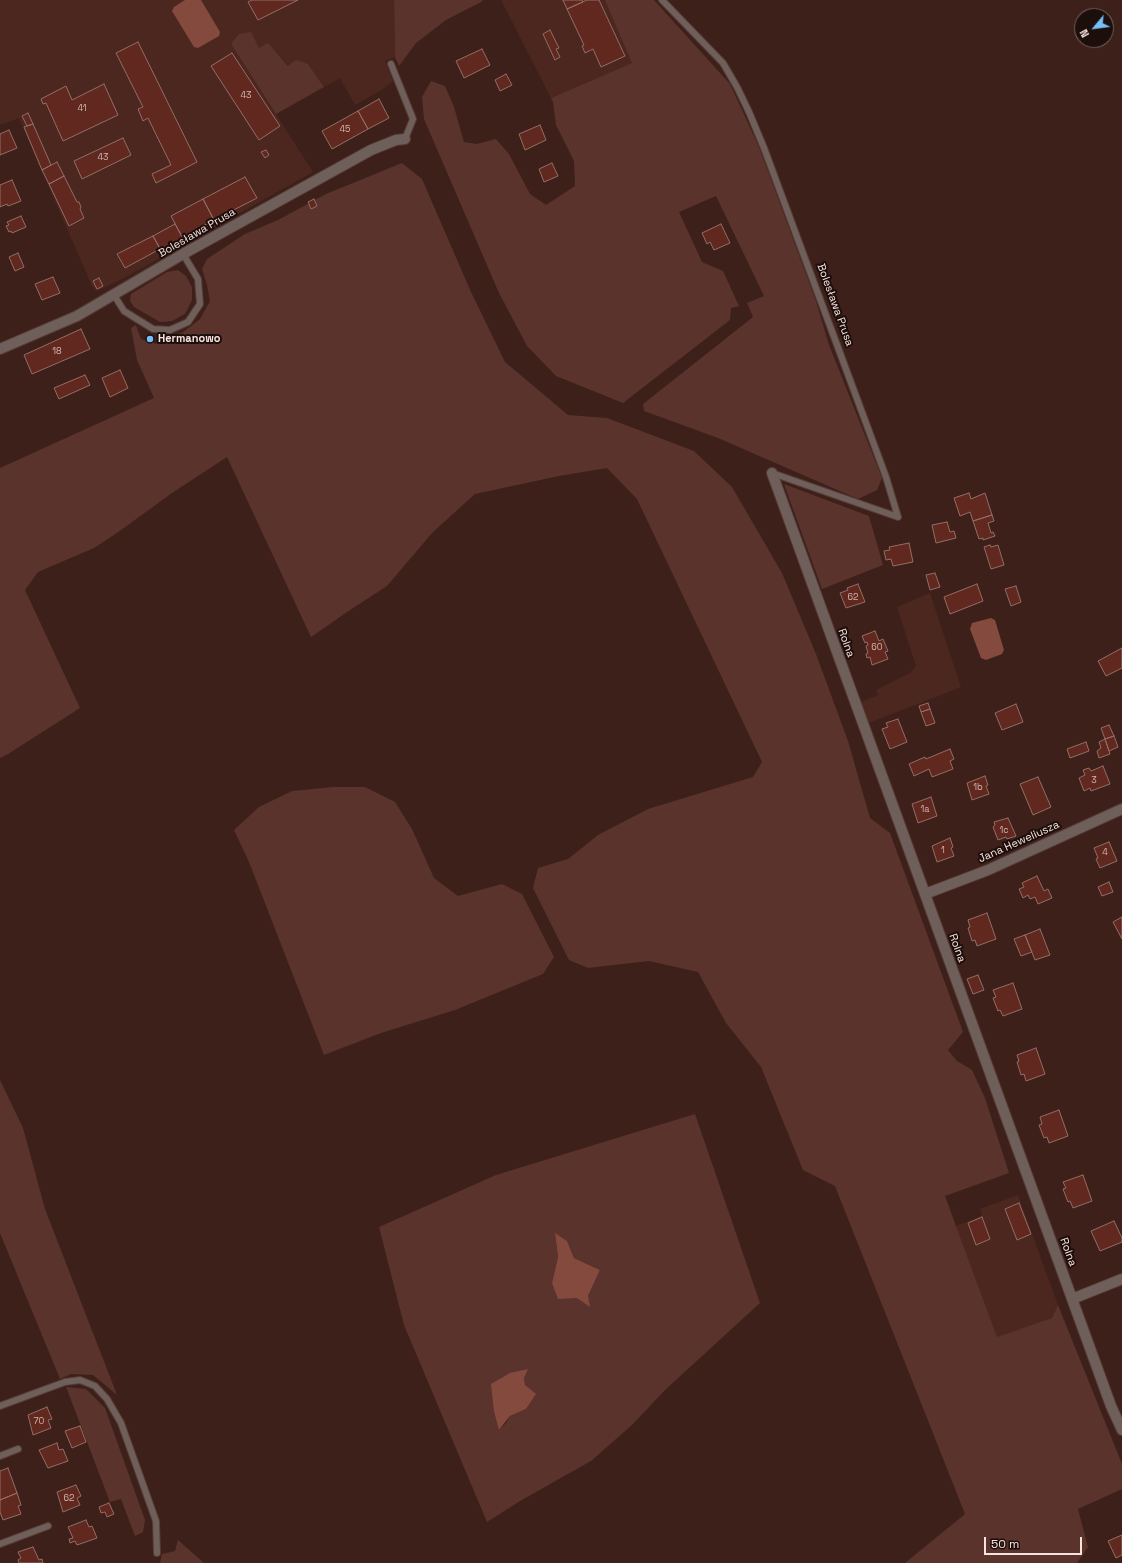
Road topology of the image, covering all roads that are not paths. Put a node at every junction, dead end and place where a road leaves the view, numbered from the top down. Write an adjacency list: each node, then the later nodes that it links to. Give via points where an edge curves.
1 (662, 0): 7 (lane, Bolesława Prusa, via 723,63 749,112 886,477 898,517)
2 (391, 64): 3 (lane, via 413,119)
3 (405, 139): 4 (street, Bolesława Prusa, via 371,150)
4 (183, 254): 5 (street, Bolesława Prusa); 5 (lane, via 198,279 200,304 188,322 170,330 153,329 124,311)
5 (114, 295): 6 (street, Bolesława Prusa, via 77,316)
6 (0, 349)
7 (772, 474): 9 (street, Rolna)
8 (1122, 809): 9 (street, Jana Heweliusza, via 988,870)
9 (925, 894): 11 (street, Rolna)
10 (1122, 1279): 11 (street)
11 (1072, 1299): 13 (street, Rolna)
12 (0, 1406): 18 (lane, via 65,1382 80,1380 95,1386 107,1399 121,1423 156,1521)
13 (1122, 1430)
14 (18, 1449): 15 (lane)
15 (0, 1456)
16 (48, 1526): 17 (lane)
17 (0, 1544)
18 (156, 1553)

